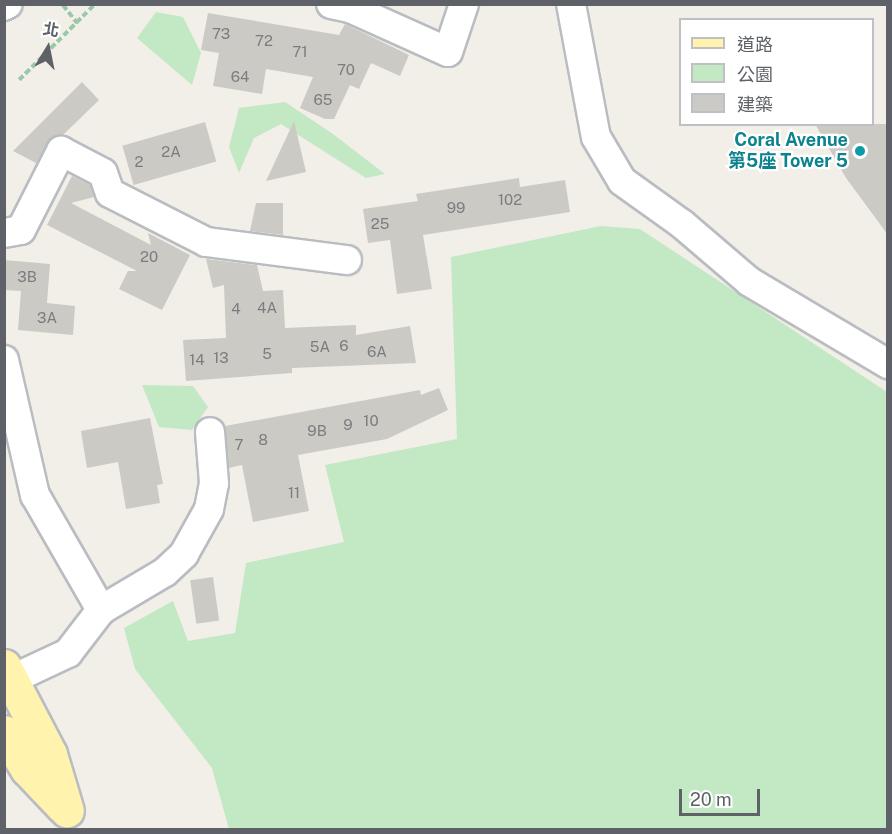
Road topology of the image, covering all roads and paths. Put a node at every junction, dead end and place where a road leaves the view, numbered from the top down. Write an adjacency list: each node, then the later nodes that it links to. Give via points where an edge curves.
1 (95, 4): 6 (path)
2 (331, 4): 3 (street, via 350,8 448,52)
3 (464, 4)
4 (571, 4): 11 (street, via 596,137 622,181 682,224 750,282)
5 (63, 5): 6 (path)
6 (77, 23): 7 (path)
7 (20, 80)
8 (4, 233): 9 (street, via 21,230 61,152 103,173 110,193 206,242)
9 (347, 260)
10 (4, 360): 13 (street, via 35,495)
11 (888, 364)
12 (210, 432): 13 (street, via 214,483 198,532 165,572)
13 (101, 610): 14 (street, via 68,653)
14 (6, 676): 16 (main road, via 50,754)
15 (4, 732): 16 (main road, via 27,769)
16 (74, 820)

